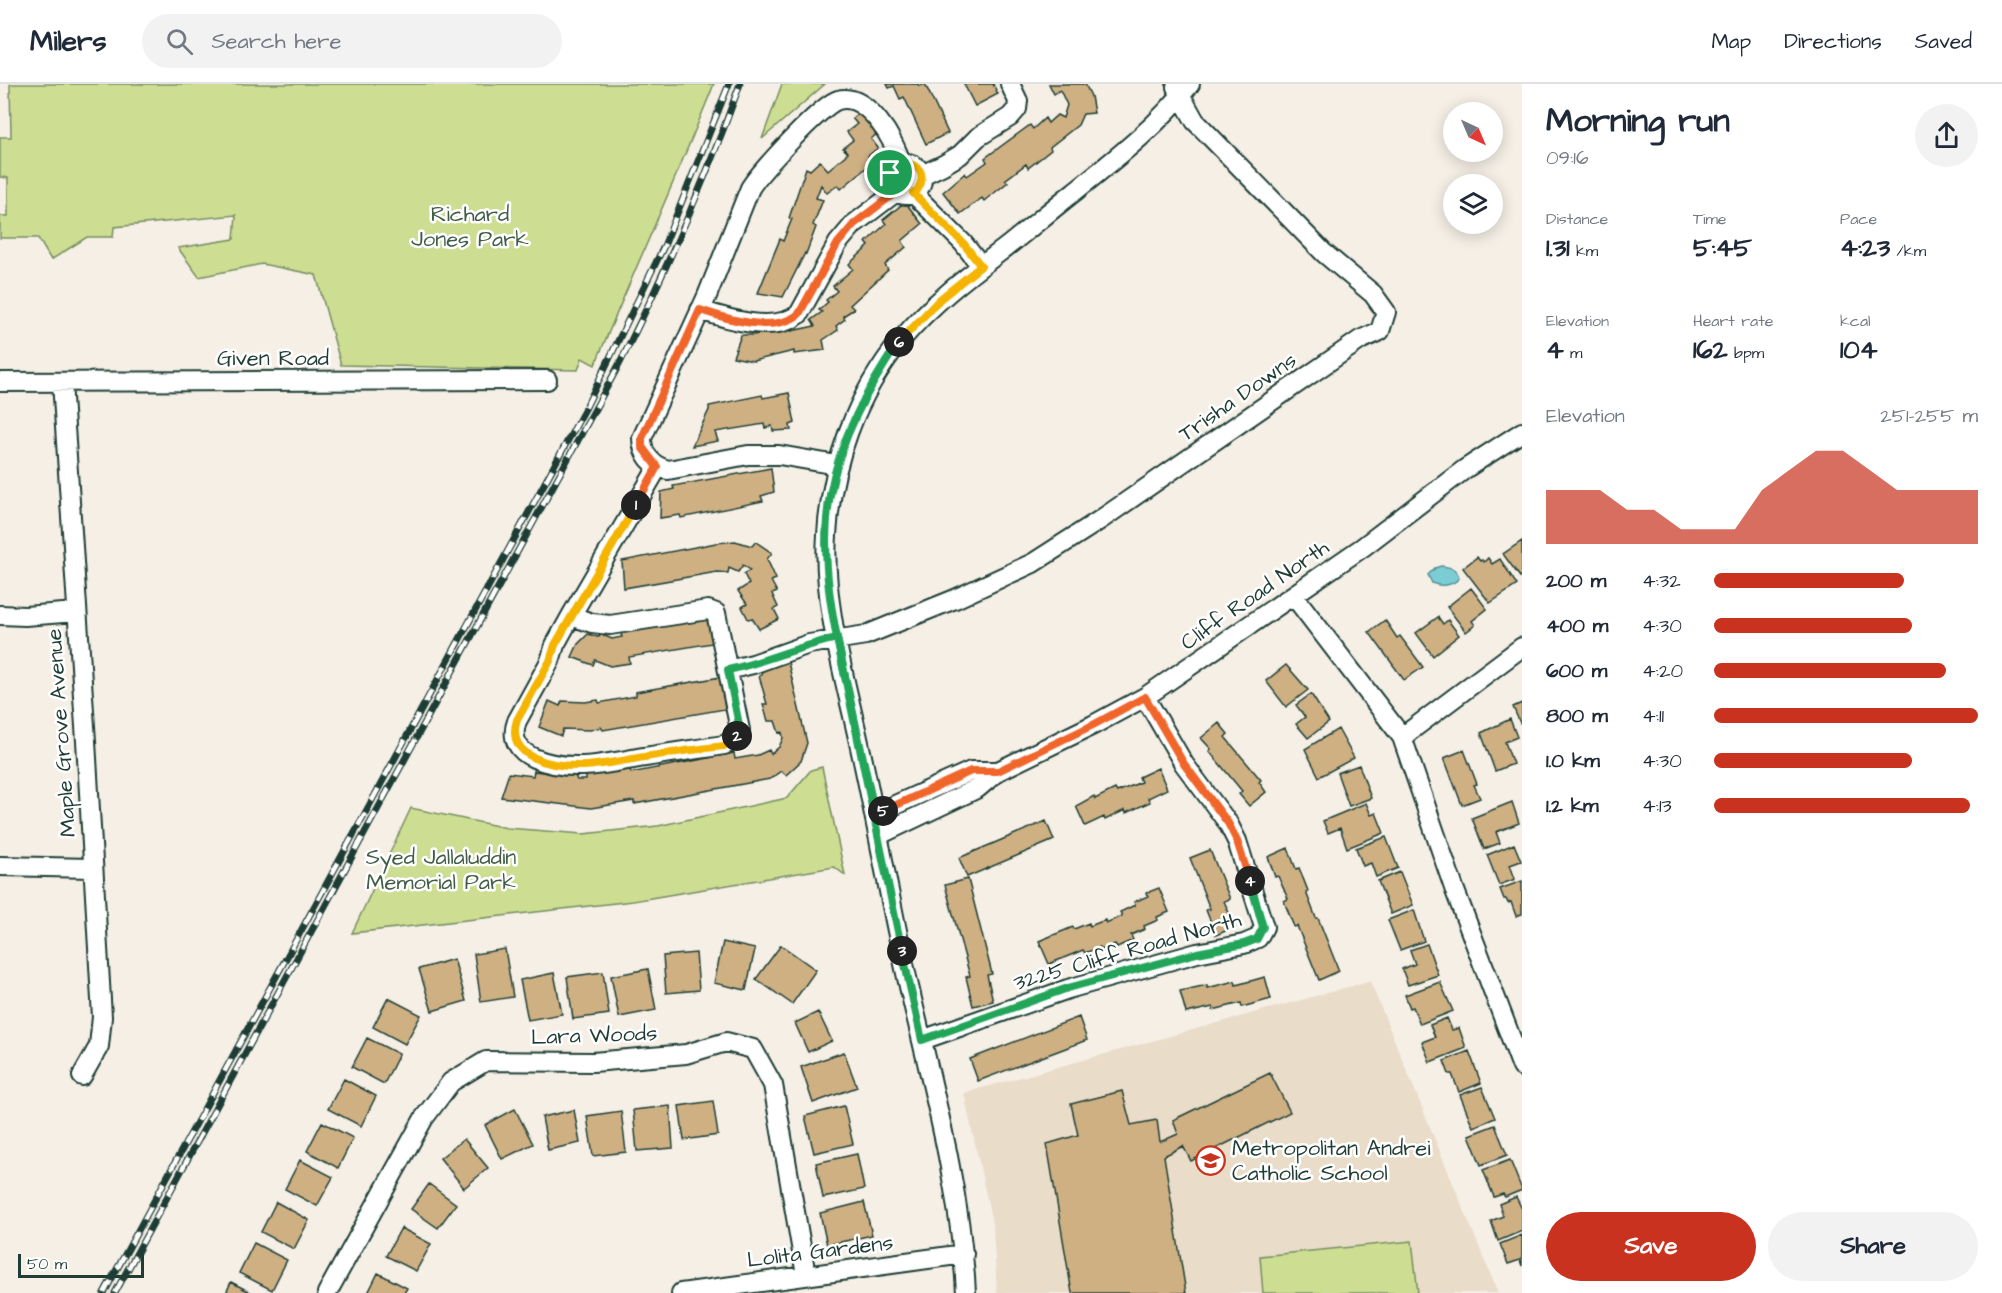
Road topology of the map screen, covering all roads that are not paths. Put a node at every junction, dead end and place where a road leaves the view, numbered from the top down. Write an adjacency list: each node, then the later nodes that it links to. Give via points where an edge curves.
1 (1010, 84): 4 (street, via 1018,101 1017,110 960,155)
2 (1182, 88): 6 (street, via 1145,132); 18 (street, Trisha Downs, via 1195,121 1324,253 1373,294 1386,312 1380,331 1360,340 1033,563 866,634)
3 (901, 164): 4 (street, via 916,166); 5 (street, via 890,173 890,183); 7 (street, via 899,154 868,109 852,101 837,100 819,113 750,188)
4 (922, 174): 5 (street, via 916,192)
5 (904, 192): 6 (street, via 963,243); 7 (street, via 854,224 838,243 792,320 732,320)
6 (981, 266): 12 (street, via 940,299 902,339 875,378 850,426)
7 (700, 310): 13 (street, via 642,438 642,447)
8 (547, 380): 10 (street, Given Road)
9 (0, 382): 10 (street, Given Road)
10 (62, 382): 15 (street, Maple Grove Avenue)
11 (1522, 432): 14 (street, Cliff Road North, via 1465,469)
12 (837, 465): 13 (street, via 779,455 748,455 668,470); 18 (street, via 826,540)
13 (657, 467): 17 (street)
14 (1294, 596): 21 (street, Cliff Road North); 22 (street)
15 (76, 612): 16 (street); 27 (street, Maple Grove Avenue)
16 (0, 615)
17 (571, 616): 20 (street, via 610,625 708,610 716,613); 20 (street, via 514,729 514,739 533,758 582,766 724,746 735,740 740,730)
18 (837, 638): 20 (street); 24 (street)
19 (1522, 647): 22 (street)
20 (728, 670)
21 (1145, 697): 23 (street, Cliff Road North); 28 (street, 3225 Cliff Road North, via 1184,764 1237,841 1263,927 1257,939 1068,988)
22 (1402, 737): 29 (street)
23 (998, 771): 24 (street, Cliff Road North, via 971,771); 25 (street, Cliff Road North, via 978,788)
24 (875, 814): 25 (street)
25 (879, 834): 28 (street)
26 (0, 866): 27 (street)
27 (92, 868): 30 (street, Maple Grove Avenue, via 102,1017 99,1046)
28 (922, 1040): 31 (street)
29 (1522, 1067)
30 (82, 1076)
31 (964, 1254): 32 (street, Lolita Gardens); 35 (street)
32 (806, 1275): 33 (street, Lara Woods, via 773,1085 753,1049 726,1042 686,1054 593,1062 486,1061 451,1082 424,1118); 34 (street, Lolita Gardens)
33 (327, 1293)
34 (681, 1293)
35 (966, 1293)

